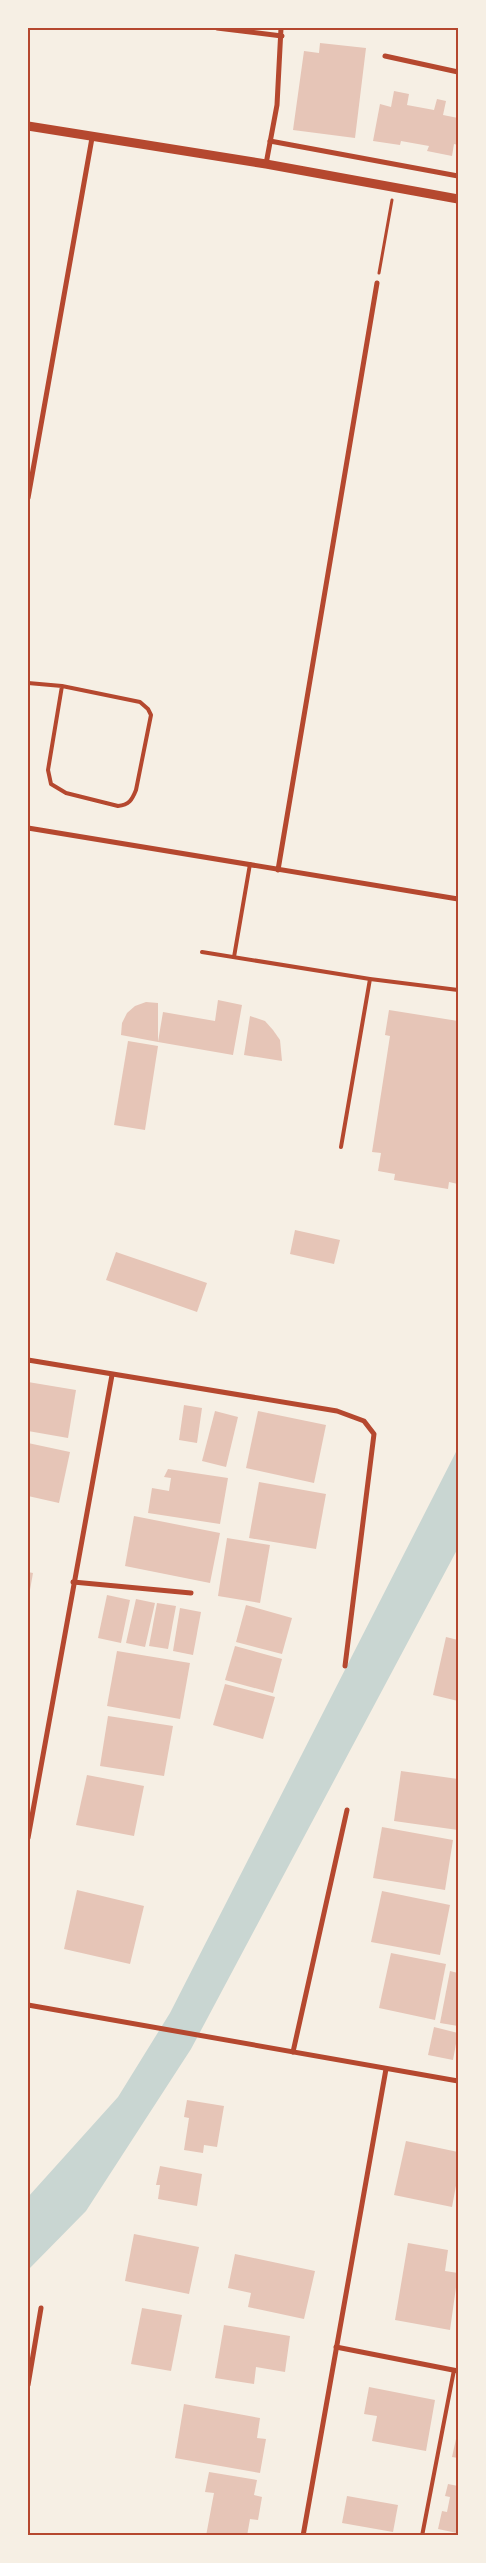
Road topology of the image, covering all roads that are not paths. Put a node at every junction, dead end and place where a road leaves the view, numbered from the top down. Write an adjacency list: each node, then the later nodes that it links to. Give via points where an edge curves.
1 (218, 28): 3 (street)
2 (281, 28): 3 (street)
3 (282, 36): 8 (street, via 277,104)
4 (385, 56): 5 (street)
5 (458, 72)
6 (28, 126): 7 (street)
7 (92, 138): 9 (street); 13 (street)
8 (270, 141): 9 (street); 10 (street)
9 (266, 164): 11 (street)
10 (458, 176)
11 (458, 199)
12 (378, 283): 18 (street)
13 (28, 498)
14 (28, 683): 15 (lane)
15 (62, 686): 15 (lane, via 48,770 52,784 66,793 125,805 132,800 136,790 151,715 148,709 140,702)
16 (28, 828): 17 (street)
17 (250, 864): 18 (street); 21 (lane)
18 (278, 870): 19 (street)
19 (458, 899)
20 (202, 952): 21 (lane)
21 (234, 957): 22 (lane)
22 (370, 979): 23 (lane); 24 (lane)
23 (458, 990)
24 (341, 1147)
25 (28, 1360): 26 (street)
26 (112, 1375): 27 (street); 29 (street, via 337,1411 364,1421 374,1434)
27 (73, 1582): 28 (street); 31 (street)
28 (191, 1593)
29 (345, 1666)
30 (347, 1810): 33 (street)
31 (28, 1838)
32 (28, 2005): 33 (street)
33 (293, 2052): 34 (street)
34 (386, 2069): 35 (street); 37 (street)
35 (458, 2081)
36 (42, 2308): 39 (street)
37 (336, 2347): 38 (street); 40 (street)
38 (456, 2370): 41 (lane)
39 (28, 2385)
40 (303, 2536)
41 (422, 2536)

